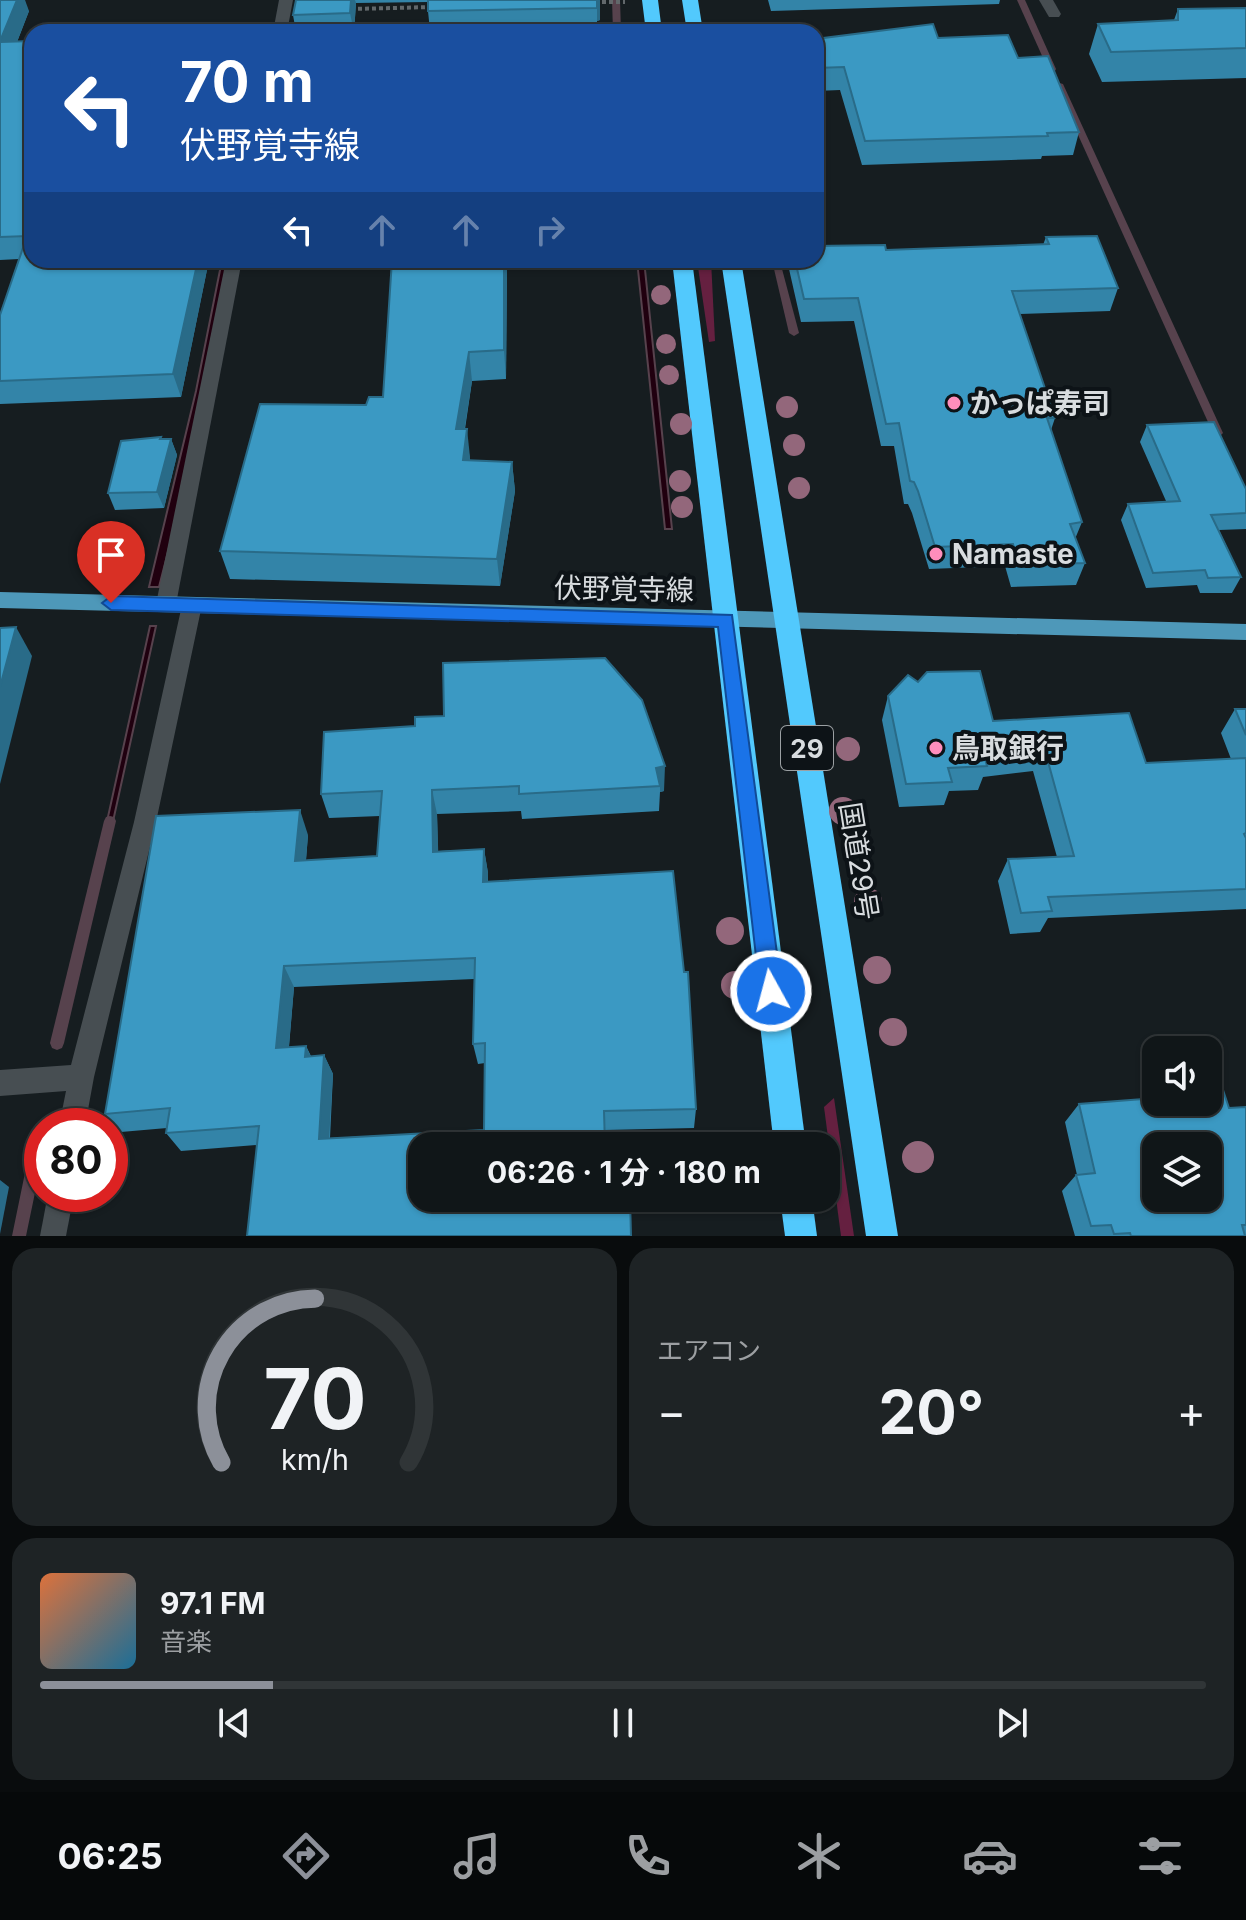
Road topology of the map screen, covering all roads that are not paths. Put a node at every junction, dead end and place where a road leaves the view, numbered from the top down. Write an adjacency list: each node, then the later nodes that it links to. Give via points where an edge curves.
1 (286, 0): 6 (street)
2 (650, 0): 7 (highway)
3 (690, 0): 8 (highway)
4 (1046, 0): 5 (street)
5 (1054, 14)
6 (282, 24)
7 (653, 24)
8 (694, 24)
9 (232, 268): 13 (street)
10 (683, 268): 15 (highway, 29)
11 (732, 268): 16 (highway, 国道29号 / 29)
12 (0, 600): 13 (main road, 伏野覚寺線)
13 (166, 604): 14 (main road, 伏野覚寺線)
14 (192, 605): 15 (main road, 伏野覚寺線); 18 (street)
15 (726, 620): 16 (main road, 伏野覚寺線); 21 (highway, 29)
16 (788, 621): 17 (main road, 伏野覚寺線); 26 (highway, 国道29号 / 29)
17 (1246, 632)
18 (81, 1077): 19 (street); 20 (street)
19 (0, 1083)
20 (75, 1108)
21 (788, 1132)
22 (58, 1212): 24 (street)
23 (798, 1212): 25 (highway)
24 (53, 1236)
25 (801, 1236)
26 (882, 1236)

